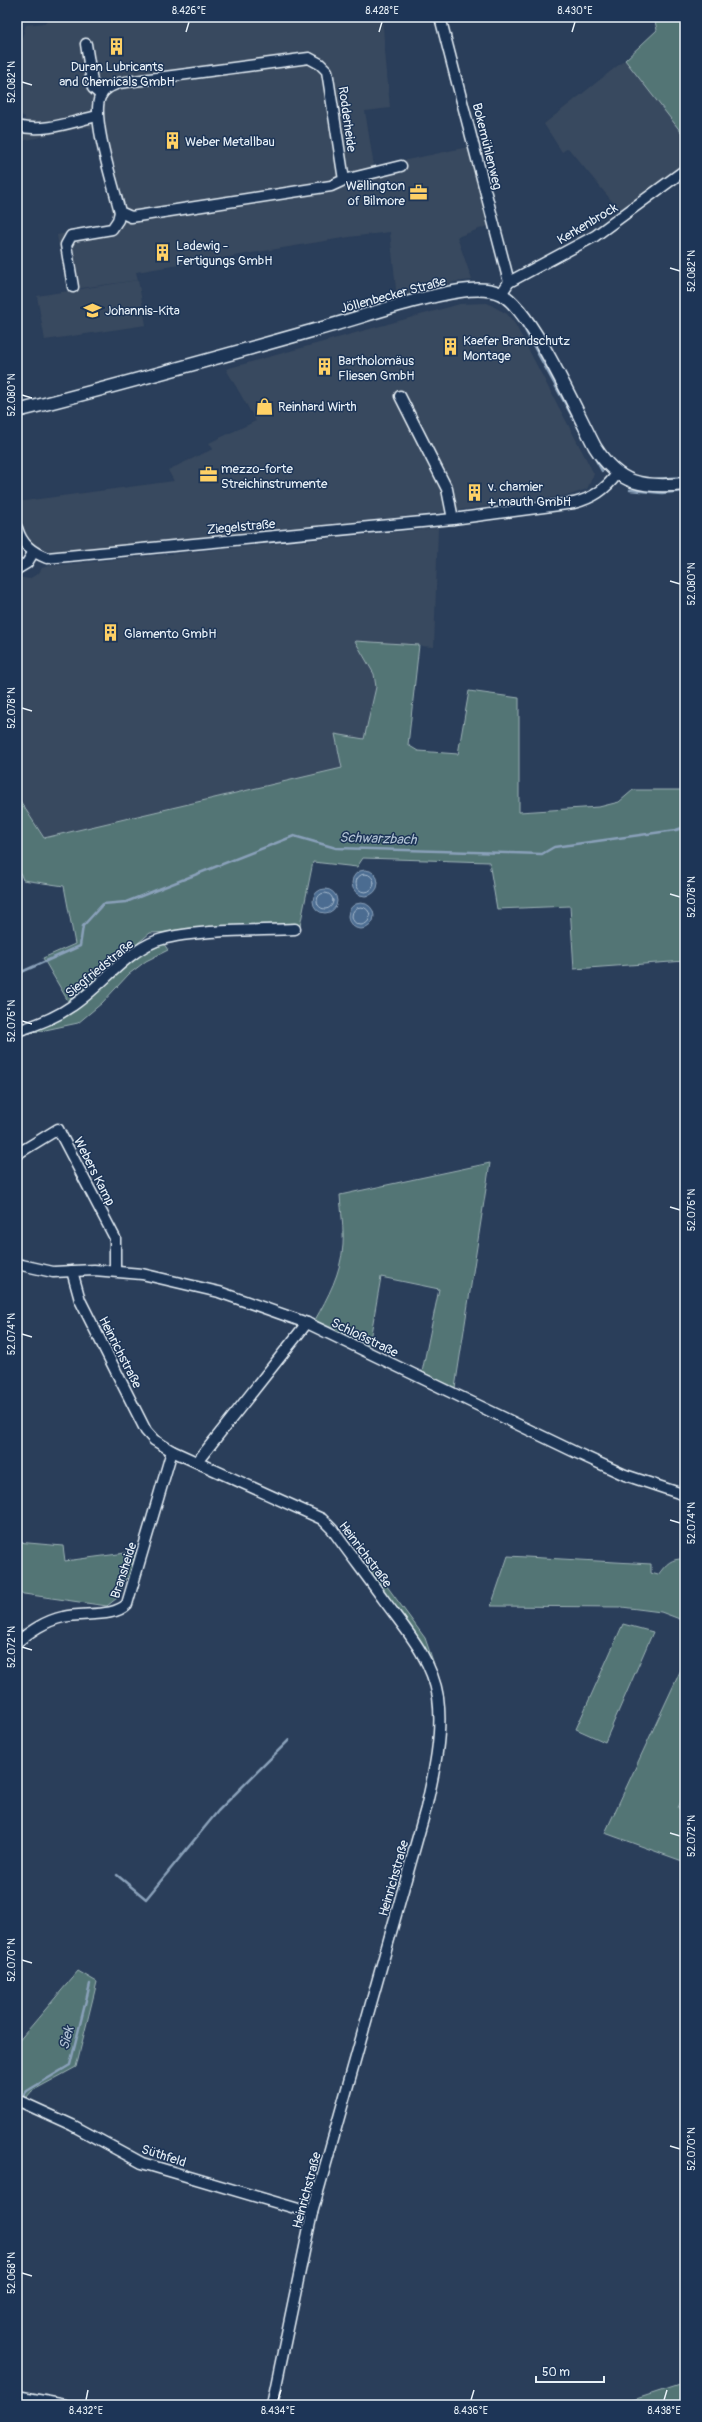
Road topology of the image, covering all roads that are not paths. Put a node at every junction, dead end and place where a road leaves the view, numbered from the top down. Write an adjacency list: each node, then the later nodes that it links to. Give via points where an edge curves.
1 (440, 17): 10 (street, Bokemühlenweg)
2 (86, 44): 3 (street, via 93,88)
3 (100, 95): 4 (street); 8 (street, Rodderheide, via 109,86 119,83 309,58 327,71)
4 (97, 116): 5 (street, via 46,129); 9 (street)
5 (17, 126)
6 (401, 166): 8 (street)
7 (685, 170): 10 (street, Kerkenbrock, via 595,236)
8 (344, 180): 9 (street, via 331,186 132,217)
9 (120, 212): 11 (street, via 112,229 71,236 68,239 66,245)
10 (509, 282): 12 (street, Kerkenbrock)
11 (74, 287)
12 (501, 294): 14 (street, Jöllenbecker Straße, via 484,290 460,291); 15 (street, Jöllenbecker Straße, via 529,321 594,448)
13 (400, 396): 17 (street, via 447,490)
14 (17, 412)
15 (616, 474): 16 (street, Jöllenbecker Straße, via 644,486); 17 (street, Ziegelstraße, via 603,490 587,500 574,504)
16 (685, 484)
17 (453, 519): 19 (street, Ziegelstraße, via 47,558)
18 (17, 528): 19 (street, via 24,544)
19 (33, 553): 20 (street, via 27,563)
20 (17, 569)
21 (295, 929): 22 (street, Siegfriedstraße, via 191,935 156,941 137,952 72,1006 42,1023)
22 (17, 1031)
23 (17, 1154): 25 (street, Webers Kamp, via 58,1129 115,1238)
24 (17, 1264): 26 (street, Schloßstraße, via 53,1272)
25 (115, 1271): 26 (street, Schloßstraße); 27 (street, Schloßstraße, via 186,1283 260,1304)
26 (72, 1272): 28 (street, Heinrichstraße, via 80,1300 146,1431 154,1440)
27 (307, 1322): 29 (street); 30 (street, Schloßstraße, via 577,1454 625,1475)
28 (172, 1451): 29 (street, Heinrichstraße); 31 (street, Bransheide, via 127,1604 122,1610 113,1613 83,1613 50,1621 31,1630)
29 (197, 1462): 33 (street, Heinrichstraße, via 322,1520 332,1529 423,1655 438,1697 434,1774 425,1815)
30 (685, 1495)
31 (17, 1642)
32 (17, 2100): 33 (street, Süthfeld, via 72,2125 142,2163)
33 (312, 2213): 36 (street, Heinrichstraße)
34 (17, 2396): 35 (street)
35 (65, 2405)
36 (272, 2405)

